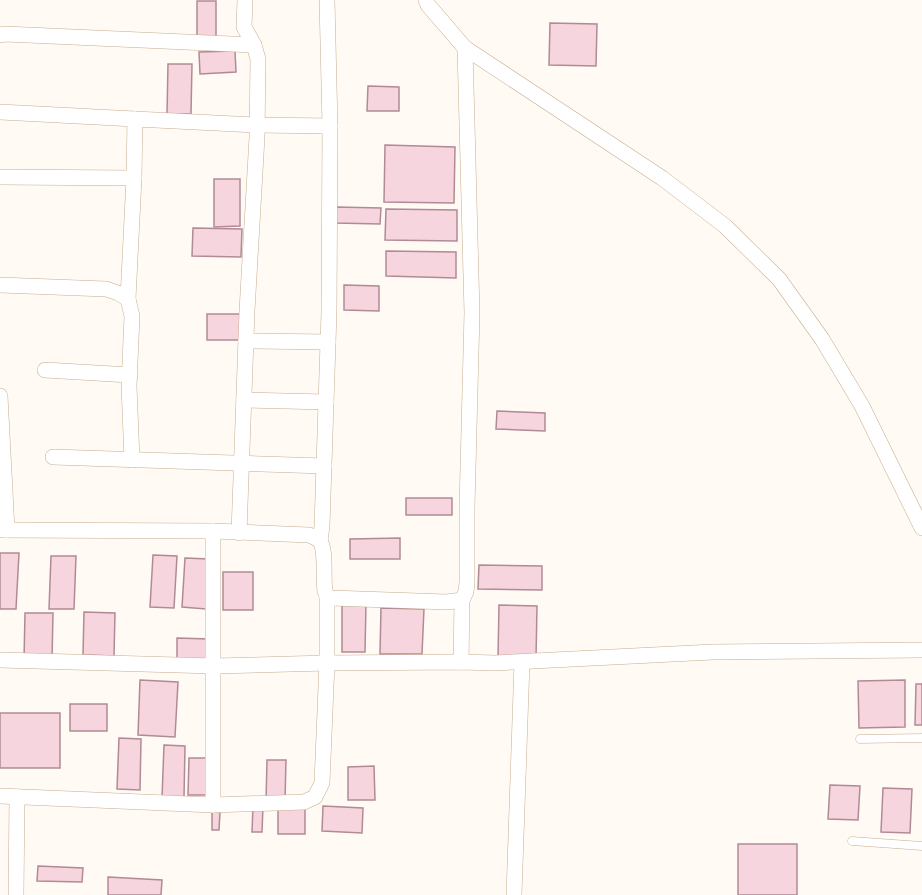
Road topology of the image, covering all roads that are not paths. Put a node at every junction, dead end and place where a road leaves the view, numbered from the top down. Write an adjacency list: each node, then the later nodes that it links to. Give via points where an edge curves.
1 (245, 0): 5 (street, via 244,27)
2 (327, 0): 10 (street)
3 (426, 0): 6 (street)
4 (0, 35): 5 (street)
5 (254, 45): 9 (street, via 258,59)
6 (465, 48): 26 (street, via 662,178 725,226 778,279 822,339 862,406); 32 (street, via 472,313 467,582)
7 (0, 112): 8 (street)
8 (135, 119): 9 (street); 12 (street)
9 (257, 125): 10 (street); 15 (street)
10 (330, 126): 16 (street)
11 (0, 177): 12 (street)
12 (134, 178): 14 (street)
13 (0, 285): 14 (street, via 106,289)
14 (128, 299): 18 (street, via 132,316)
15 (246, 341): 16 (street); 20 (street)
16 (328, 342): 21 (street)
17 (45, 370): 18 (street)
18 (129, 375): 23 (street)
19 (0, 396): 27 (street)
20 (244, 400): 21 (street); 24 (street)
21 (326, 402): 25 (street)
22 (53, 457): 23 (street)
23 (132, 460): 24 (street)
24 (241, 464): 25 (street); 29 (street)
25 (324, 466): 30 (street)
26 (922, 528)
27 (3, 530): 28 (street)
28 (213, 531): 29 (street); 38 (street)
29 (239, 533): 30 (street, via 309,535)
30 (320, 541): 31 (street)
31 (327, 596): 32 (street); 37 (street)
32 (462, 600): 35 (street)
33 (922, 650): 36 (street, via 712,652)
34 (0, 660): 38 (street)
35 (461, 662): 36 (street); 37 (street)
36 (522, 662): 47 (street)
37 (327, 663): 38 (street); 43 (street, via 322,783 315,796 304,802)
38 (214, 666): 43 (street)
39 (922, 738): 40 (lane)
40 (860, 739)
41 (0, 796): 42 (street)
42 (17, 797): 43 (street); 46 (street)
43 (213, 805)
44 (852, 841): 45 (lane)
45 (922, 846)
46 (16, 895)
47 (513, 895)

